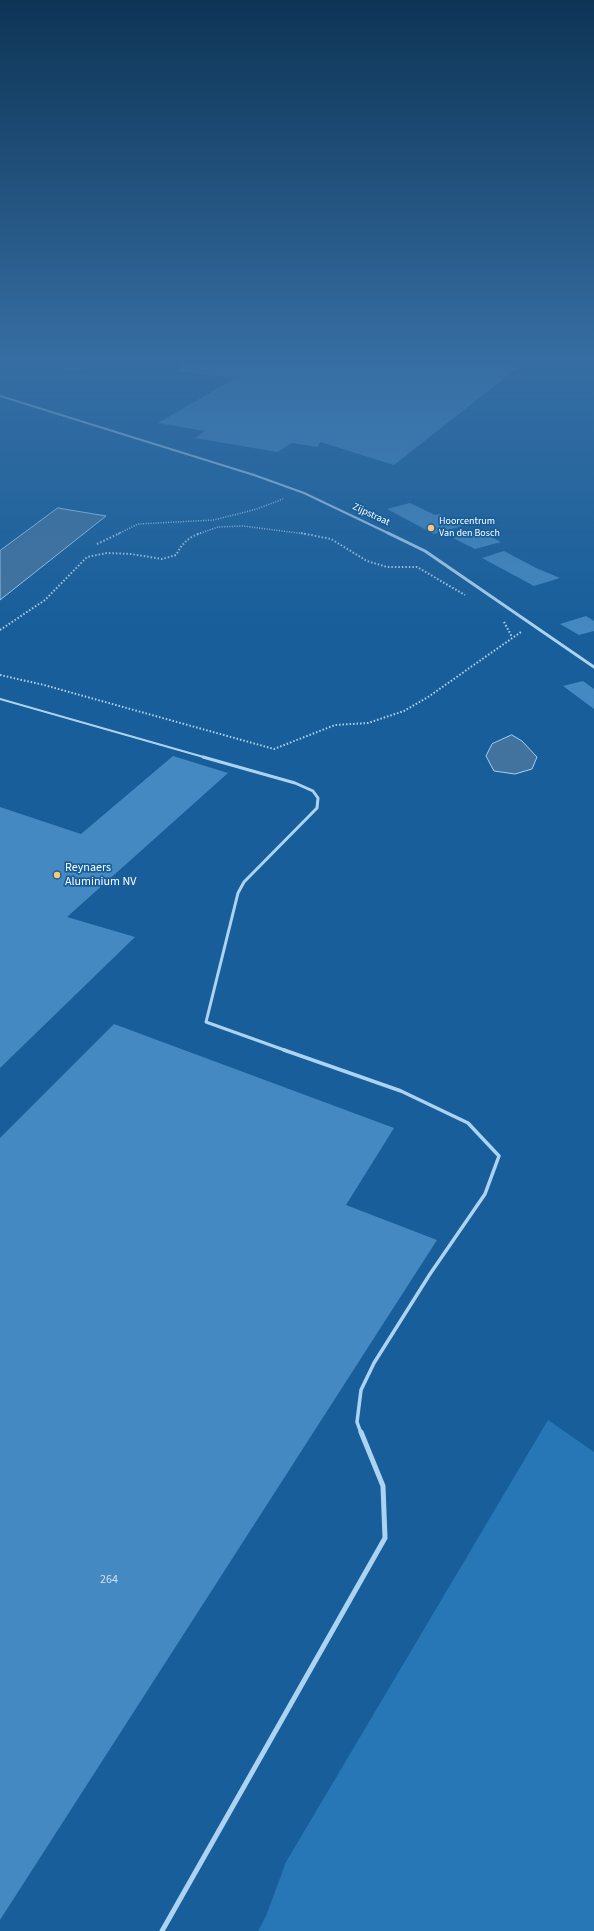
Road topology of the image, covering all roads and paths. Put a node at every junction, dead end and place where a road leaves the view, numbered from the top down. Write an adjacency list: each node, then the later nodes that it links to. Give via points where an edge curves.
1 (177, 451): 2 (street, Zijpstraat)
2 (301, 492): 3 (path, via 214,520 138,524); 6 (street, Zijpstraat, via 426,552)
3 (97, 544)
4 (469, 598): 7 (path, via 418,567 387,567 367,561 331,539 294,531 243,526 218,527 193,535 182,544 176,555 162,559 107,553 87,557 45,600)
5 (501, 619): 8 (path, via 506,623)
6 (536, 627): 8 (path, via 523,630); 9 (street, Zijpstraat)
7 (0, 630)
8 (512, 637): 10 (path, via 507,643 491,651 428,697 404,711 368,723 335,725 274,749)
9 (594, 667)
10 (0, 675)
11 (0, 699): 12 (lane, via 295,783 313,791 318,798 317,808 244,882 238,893 206,1022 401,1091 468,1123 499,1156 485,1194 426,1280 374,1363 361,1390 357,1422 383,1486 385,1538)
12 (162, 1931)

